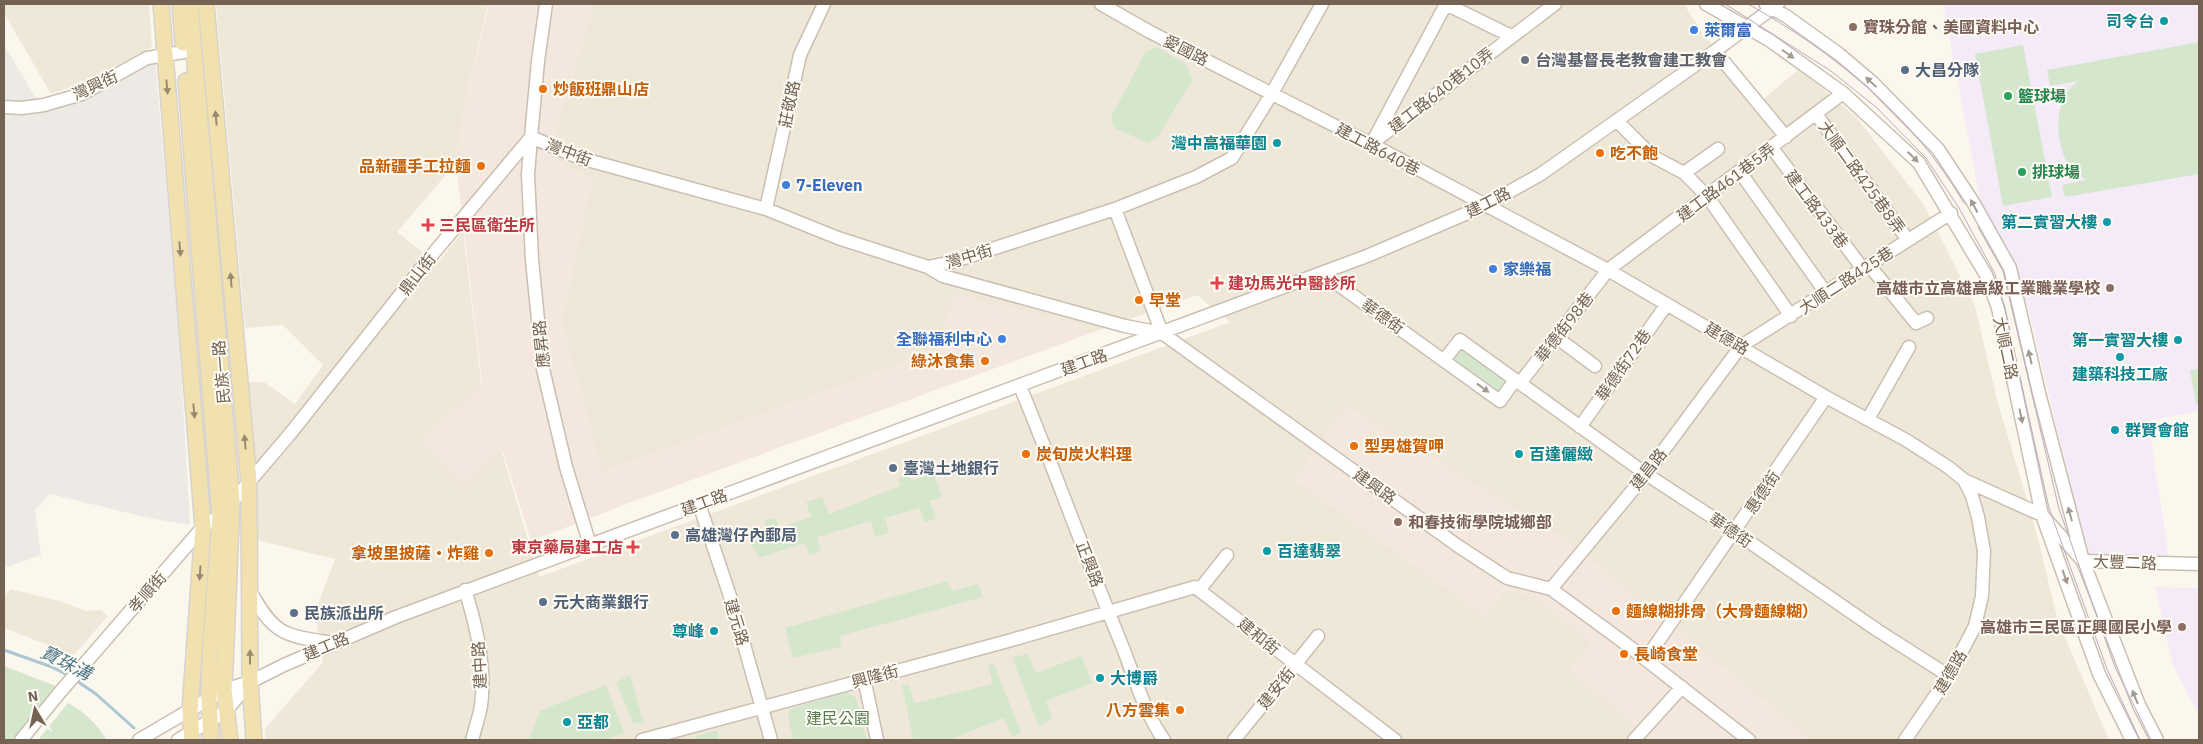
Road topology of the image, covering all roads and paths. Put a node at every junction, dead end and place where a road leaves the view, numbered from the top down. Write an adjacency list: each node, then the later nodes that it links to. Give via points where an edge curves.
1 (160, 4): 17 (main road, 民族一路)
2 (180, 4): 16 (main road, 民族一路)
3 (190, 4): 58 (main road, 民族一路)
4 (206, 4): 57 (main road, 民族一路, one-way to 4)
5 (543, 4): 23 (street)
6 (824, 4): 32 (street, 莊敬路, via 800,55)
7 (1100, 4): 19 (street, 愛國路)
8 (1322, 4): 19 (street, 灣中街)
9 (1446, 4): 14 (street); 25 (street)
10 (1555, 4): 14 (street, 建工路640巷10弄)
11 (1706, 4): 13 (street, 大順二路)
12 (1772, 5): 13 (street, 建工路); 66 (street, 大順二路, one-way to 12, via 2010,268 1973,202 1938,149 1872,82)
13 (1748, 27): 15 (street, 建工路); 18 (street, 大順二路, one-way to 18)
14 (1511, 36): 25 (street, 建工路640巷10弄)
15 (1715, 51): 22 (street, 建工路); 24 (street)
16 (184, 52): 17 (street, 灣興街); 61 (main road, 民族一路)
17 (165, 56): 20 (street, 灣興街, via 147,58 82,94 44,105); 62 (main road, 民族一路, one-way to 62)
18 (1843, 93): 21 (street, 建工路461巷5弄); 34 (street, 大順二路, one-way to 34, via 1919,162)
19 (1271, 95): 25 (street, 建工路640巷); 33 (street, 灣中街, via 1232,158 1196,177)
20 (4, 107)
21 (1816, 114): 24 (street, 建工路461巷5弄); 35 (street, 大順二路425巷8弄)
22 (1617, 121): 29 (street, via 1652,156); 31 (street, 建工路, via 1541,174)
23 (531, 137): 32 (street, 灣中街, via 580,158); 57 (street, 鼎山街, via 426,261); 64 (street, 應昇路, via 528,174 530,221 543,369 566,466)
24 (1786, 137): 26 (street, 建工路461巷5弄)
25 (1371, 144): 31 (street, 建工路640巷)
26 (1772, 148): 28 (street, 建工路461巷5弄); 37 (street, 建工路433巷)
27 (1718, 150): 29 (street)
28 (1740, 172): 30 (street, 建工路461巷5弄); 40 (street)
29 (1684, 174): 30 (street)
30 (1708, 196): 38 (street, 建工路461巷5弄); 42 (street)
31 (1484, 206): 38 (street, 建德路); 39 (street, 建工路)
32 (766, 209): 36 (street, 灣中街, via 838,238)
33 (1115, 209): 36 (street, 灣中街); 44 (street)
34 (1951, 213): 35 (street, 大順二路425巷); 60 (street, 大順二路, one-way to 60, via 1986,275 1998,308)
35 (1908, 240): 37 (street, 大順二路425巷)
36 (928, 267): 44 (street, 建工路, via 943,276 1125,326)
37 (1866, 267): 40 (street, 大順二路425巷); 43 (street, 建工路433巷, via 1916,323)
38 (1608, 270): 41 (street, 建德路); 45 (street, 華德街98巷)
39 (1322, 273): 44 (street, 建工路); 48 (street, 華德街)
40 (1826, 293): 42 (street, 大順二路425巷)
41 (1667, 304): 46 (street, 建德路); 54 (street, 華德街72巷)
42 (1791, 316): 46 (street, 大順二路425巷)
43 (1927, 318)
44 (1162, 333): 51 (street, 建工路); 69 (street, 建興路, via 1458,546 1507,578)
45 (1556, 337): 49 (street); 50 (street, 華德街98巷)
46 (1741, 346): 52 (street, 建德路); 55 (street, 建昌路)
47 (1909, 347): 53 (street)
48 (1444, 360): 50 (street, 華德街, one-way to 50, via 1500,401); 50 (street, 華德街, via 1460,340)
49 (1595, 366)
50 (1518, 381): 54 (street, 華德街)
51 (1020, 386): 59 (street, 建工路); 72 (street, 正興路)
52 (1826, 397): 53 (street, 建德路); 63 (street, 惠德街)
53 (1868, 418): 56 (street, 建德路)
54 (1580, 427): 55 (street, 華德街)
55 (1646, 474): 63 (street, 華德街); 69 (street, 建昌路)
56 (1964, 480): 60 (street, 建德路); 77 (street, 建德路, via 1972,496 1984,551 1982,596 1975,626)
57 (249, 482): 58 (street, 鼎山街); 71 (main road, 民族一路)
58 (232, 501): 61 (street, 鼎山街); 81 (main road, 民族一路)
59 (699, 504): 64 (street, 建工路); 83 (street, 建元路)
60 (2042, 515): 66 (street, 大豐二路); 103 (street, 大順二路, one-way to 103, via 2099,674)
61 (220, 516): 62 (street, 孝順街); 82 (main road, 民族一路)
62 (203, 527): 84 (main road, 民族一路, one-way to 84); 88 (street, 孝順街)
63 (1735, 532): 75 (street, 惠德街); 77 (street, 華德街)
64 (590, 545): 70 (street, 建工路)
65 (1227, 554): 68 (street)
66 (2083, 561): 67 (street, 大豐二路); 104 (street, 大順二路, one-way to 66, via 2139,705)
67 (2199, 564)
68 (1200, 589): 72 (street, via 1195,587); 76 (street, 建和街)
69 (1551, 589): 75 (street, 建興路)
70 (465, 590): 74 (street, 建工路); 93 (street, 建中路, via 476,623 481,658 481,706)
71 (250, 591): 74 (street, 民族一路, via 273,626 292,637); 79 (main road, 民族一路, one-way to 71)
72 (1108, 612): 78 (street, 興隆街); 97 (street, 正興路)
73 (1318, 636): 76 (street, 建安街)
74 (332, 643): 79 (street, 建工路)
75 (1646, 659): 80 (street, 建興路)
76 (1295, 664): 98 (street, 建安街); 99 (street, 建和街)
77 (1949, 676): 102 (street, 建德路)
78 (864, 678): 83 (street, 興隆街); 96 (street)
79 (250, 682): 81 (street, 建工路); 85 (street); 92 (main road, 民族一路)
80 (1682, 687): 100 (street); 101 (street, 建興路)
81 (224, 690): 82 (street, 建工路); 85 (main road, 民族一路)
82 (209, 700): 84 (street, 建工路); 86 (main road, 民族一路)
83 (762, 707): 94 (street, 興隆街); 95 (street, 建元路)
84 (190, 711): 87 (main road, 民族一路); 89 (street, 建工路)
85 (226, 711): 86 (street); 91 (main road, 民族一路)
86 (209, 723): 87 (street); 90 (main road, 民族一路)
87 (187, 738)
88 (21, 740)
89 (140, 740)
90 (211, 740)
91 (230, 740)
92 (254, 740)
93 (472, 740)
94 (642, 740)
95 (771, 740)
96 (877, 740)
97 (1164, 740)
98 (1234, 740)
99 (1395, 740)
100 (1634, 740)
101 (1749, 740)
102 (1905, 740)
103 (2132, 740)
104 (2157, 740)

